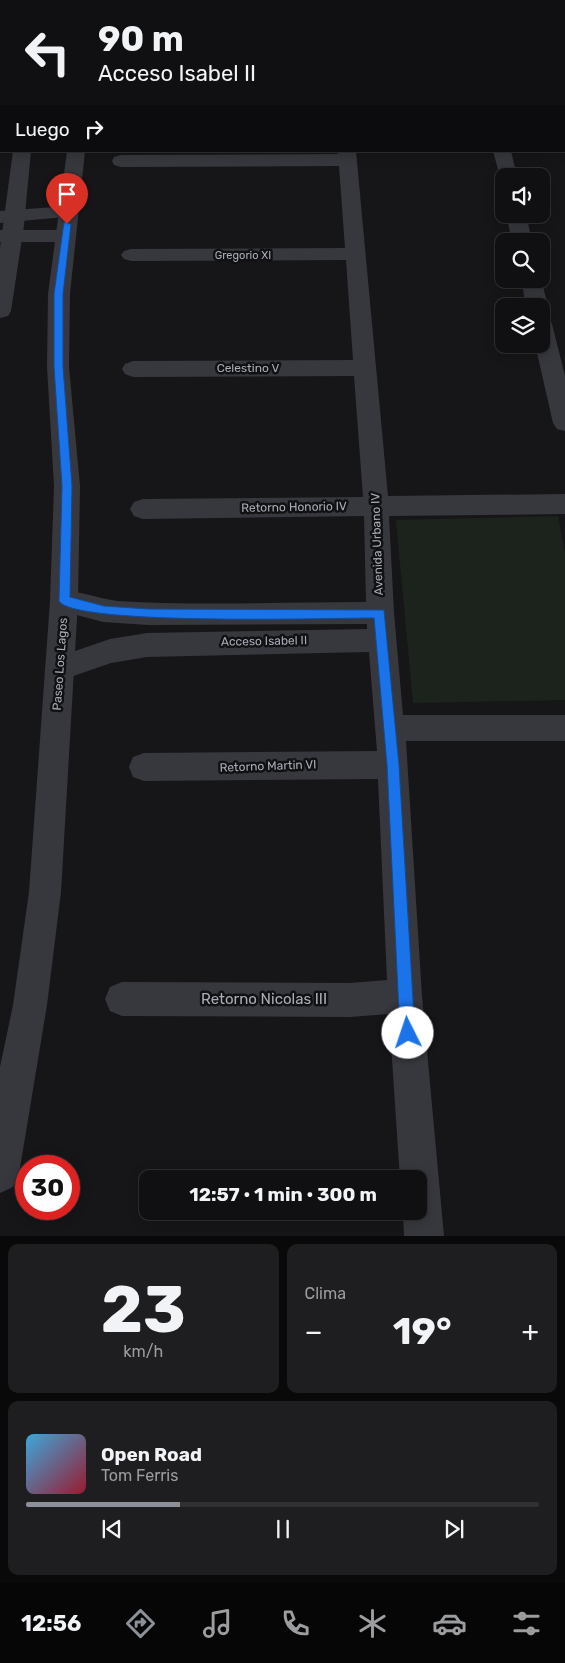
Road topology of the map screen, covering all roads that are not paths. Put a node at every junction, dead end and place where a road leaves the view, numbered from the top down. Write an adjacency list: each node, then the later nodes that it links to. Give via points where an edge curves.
1 (22, 152): 9 (street)
2 (76, 152): 8 (street, Paseo Los Lagos)
3 (502, 152): 7 (street)
4 (198, 155): 5 (street); 6 (street)
5 (347, 155): 10 (street, Avenida Urbano IV)
6 (121, 161)
7 (506, 168)
8 (67, 224): 9 (street); 20 (street, Paseo Los Lagos, via 59,294 58,349 67,486)
9 (7, 226): 12 (street)
10 (355, 254): 11 (street, Gregorio XI); 14 (street, Avenida Urbano IV)
11 (131, 255)
12 (0, 311)
13 (548, 353): 16 (street)
14 (364, 368): 15 (street, Celestino V); 18 (street, Avenida Urbano IV)
15 (133, 369)
16 (565, 423)
17 (565, 504): 18 (street, Retorno Honorio IV)
18 (376, 506): 19 (street, Retorno Honorio IV); 22 (street, Avenida Urbano IV)
19 (143, 509)
20 (64, 601): 21 (street, via 104,610); 24 (street, Paseo Los Lagos)
21 (148, 614): 22 (street); 23 (street)
22 (380, 627): 23 (street, Acceso Isabel II); 25 (street, Avenida Urbano IV)
23 (147, 645): 24 (street, Acceso Isabel II, via 110,651)
24 (59, 669): 31 (street, Paseo Los Lagos, via 44,892 30,1005)
25 (389, 728): 26 (street); 27 (street, Avenida Urbano IV)
26 (565, 728)
27 (393, 765): 28 (street, Retorno Martin VI); 29 (street, Avenida Urbano IV)
28 (144, 767)
29 (405, 996): 30 (street, Retorno Nicolas III, via 350,1000); 32 (street, Avenida Urbano IV)
30 (122, 999)
31 (0, 1174)
32 (424, 1236)

